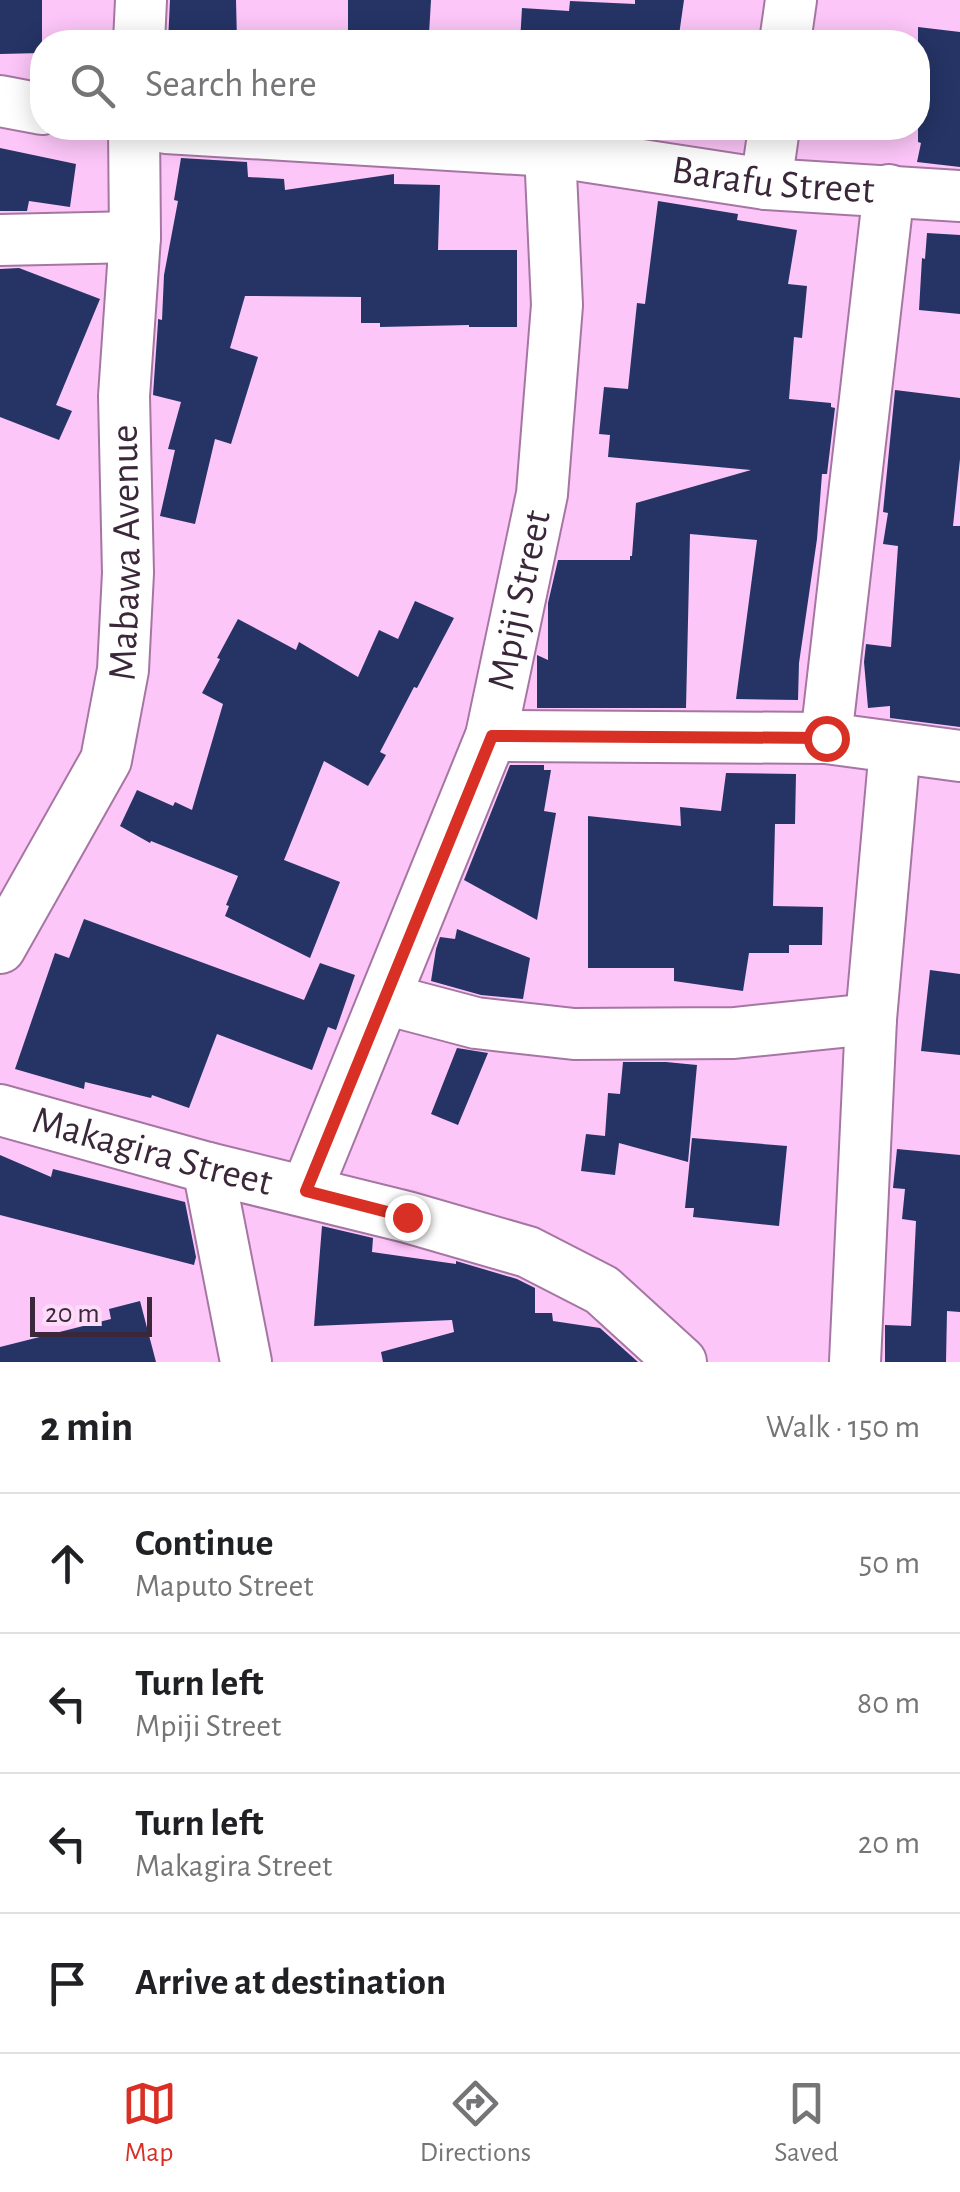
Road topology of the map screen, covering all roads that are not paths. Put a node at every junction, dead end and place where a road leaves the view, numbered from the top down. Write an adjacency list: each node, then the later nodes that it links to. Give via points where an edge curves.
1 (141, 0): 3 (street)
2 (791, 0): 4 (street)
3 (139, 30)
4 (787, 30)
5 (0, 101): 6 (street)
6 (30, 107)
7 (134, 140): 14 (street, Mabawa Avenue)
8 (358, 140): 10 (street, Barafu Street)
9 (772, 140): 11 (street)
10 (550, 152): 11 (street, Barafu Street); 16 (street, Mpiji Street, via 557,306 542,494)
11 (766, 184): 12 (street, Barafu Street)
12 (889, 190): 13 (street, Barafu Street); 17 (street)
13 (960, 196)
14 (134, 237): 15 (street); 20 (street, Mabawa Avenue, via 124,396 123,670 106,760)
15 (0, 240)
16 (492, 736): 17 (street); 21 (street, Mpiji Street)
17 (826, 738): 18 (street)
18 (895, 748): 19 (street); 22 (street)
19 (960, 756)
20 (0, 948)
21 (385, 999): 22 (street, via 476,1023 574,1034 734,1033); 25 (street, Mpiji Street)
22 (871, 1019): 28 (street)
23 (0, 1110): 24 (street, Makagira Street)
24 (208, 1168): 25 (street, Makagira Street); 26 (street)
25 (306, 1191): 27 (street, Makagira Street, via 528,1252 602,1290)
26 (246, 1362)
27 (681, 1362)
28 (855, 1362)

